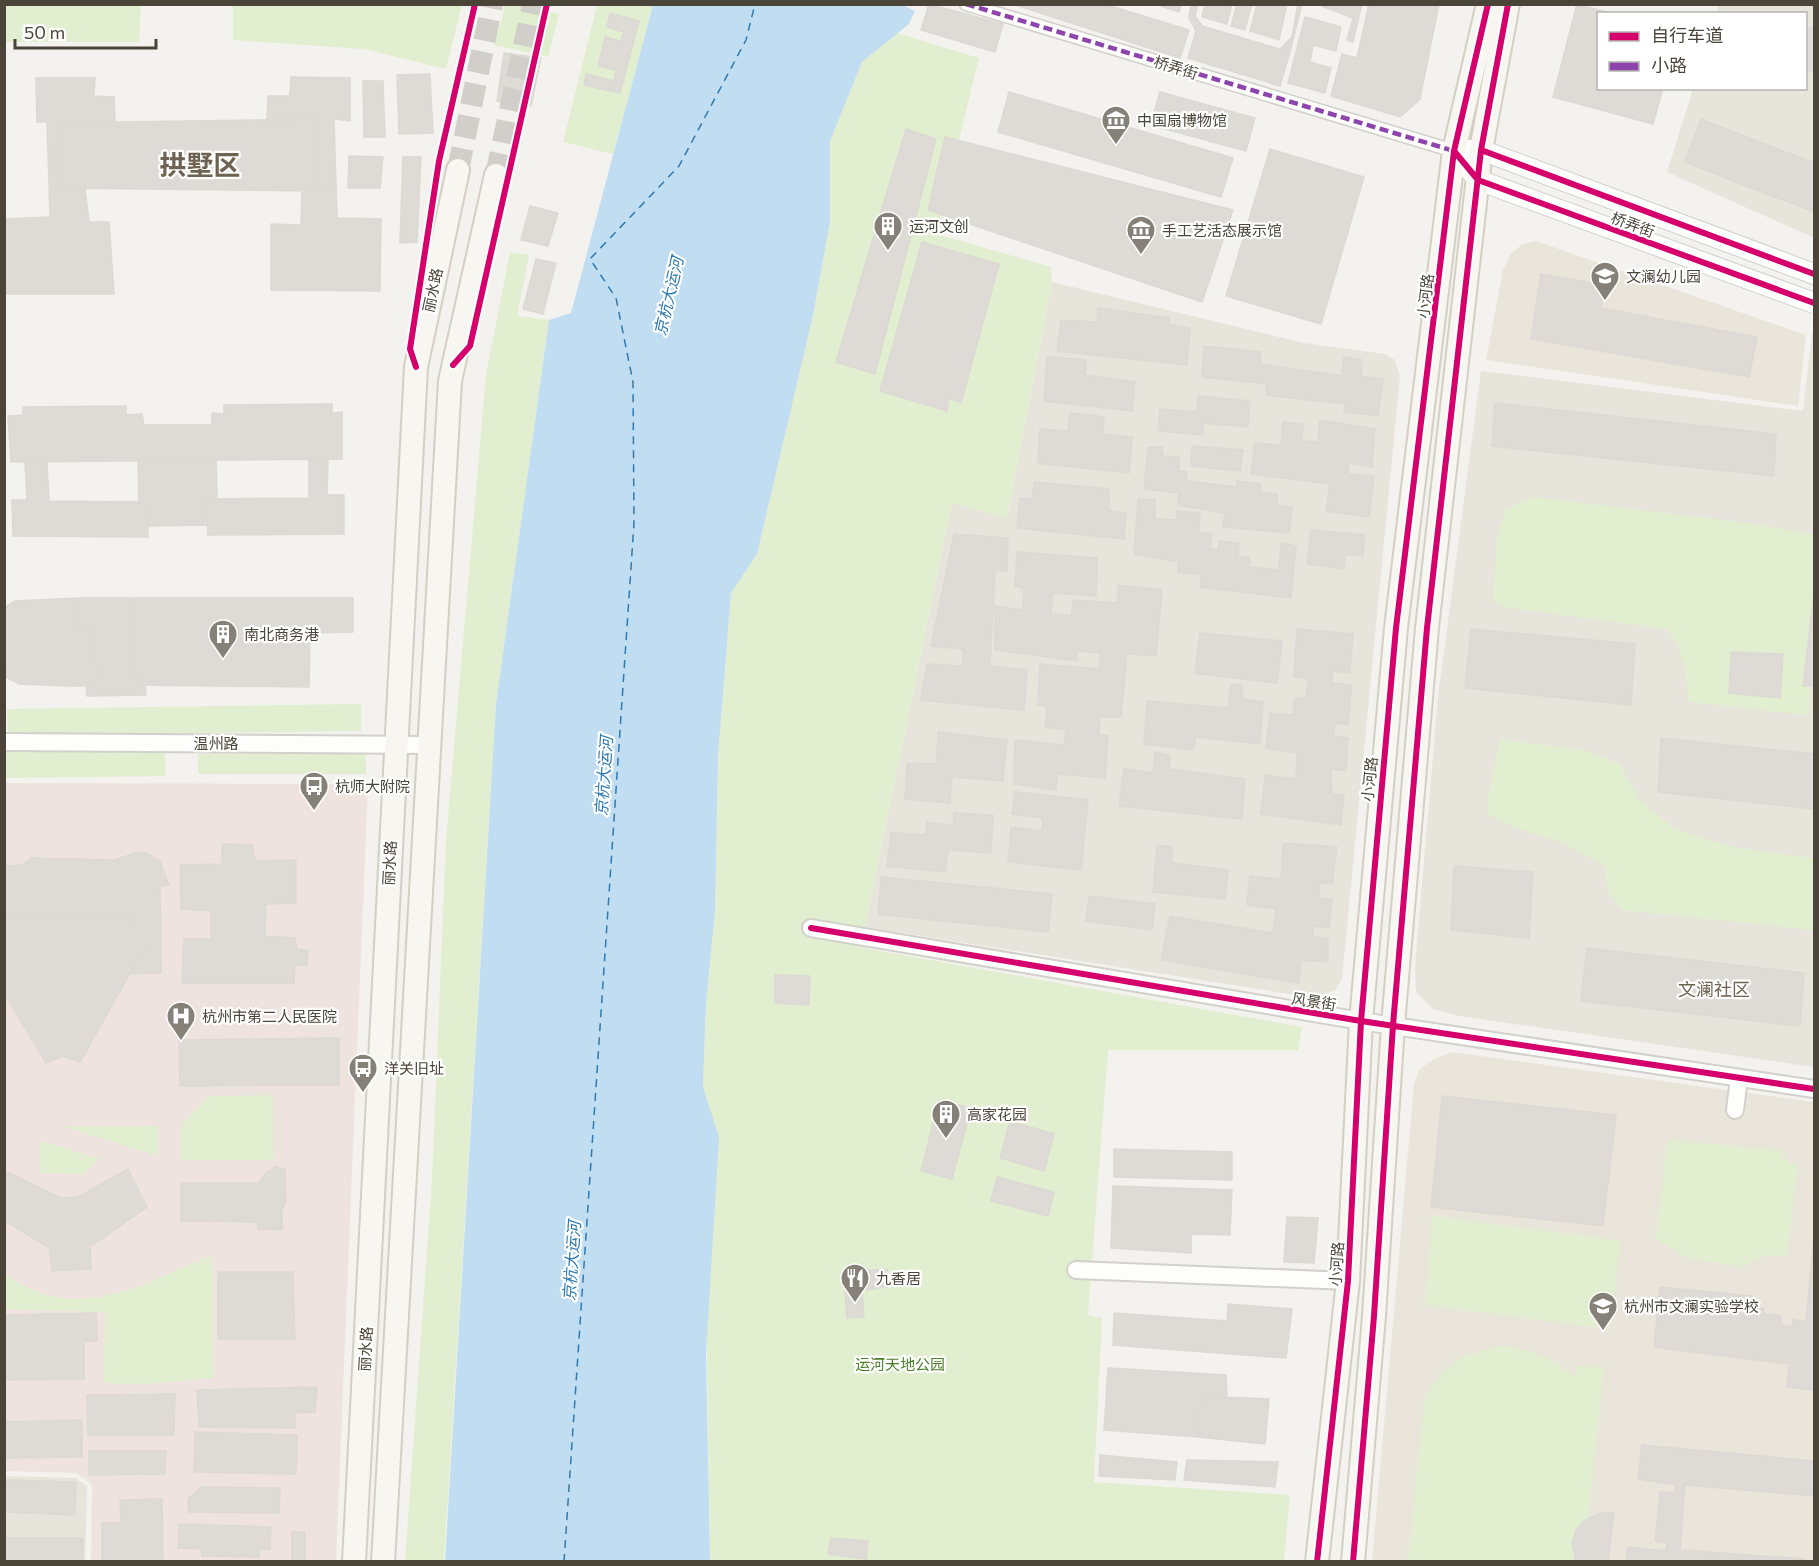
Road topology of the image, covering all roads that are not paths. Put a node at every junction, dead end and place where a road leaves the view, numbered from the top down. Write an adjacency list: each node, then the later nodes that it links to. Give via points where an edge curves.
1 (966, 4): 4 (street, 桥弄街)
2 (1488, 4): 4 (main road, 小河路)
3 (1508, 4): 5 (main road)
4 (1454, 150): 5 (street, 桥弄街); 8 (street); 15 (main road, 小河路, via 1396,628)
5 (1481, 150): 8 (main road); 9 (street, 桥弄街)
6 (458, 170): 12 (main road, 丽水路, via 416,367)
7 (496, 175): 13 (main road, 丽水路, via 450,381)
8 (1478, 180): 10 (street, 桥弄街); 16 (main road, via 1427,628)
9 (1815, 274)
10 (1815, 303)
11 (4, 742): 12 (street, 温州路)
12 (395, 745): 13 (street, 温州路); 22 (main road, 丽水路)
13 (429, 745): 23 (main road, 丽水路)
14 (811, 928): 15 (street, 风景街)
15 (1361, 1020): 16 (street, 风景街); 21 (main road, 小河路)
16 (1393, 1026): 17 (street, 风景街); 25 (main road)
17 (1739, 1078): 18 (street, 风景街); 19 (street)
18 (1815, 1089)
19 (1735, 1110)
20 (1076, 1270): 21 (street)
21 (1347, 1281): 24 (main road, 小河路)
22 (354, 1562)
23 (383, 1562)
24 (1317, 1562)
25 (1353, 1562)

